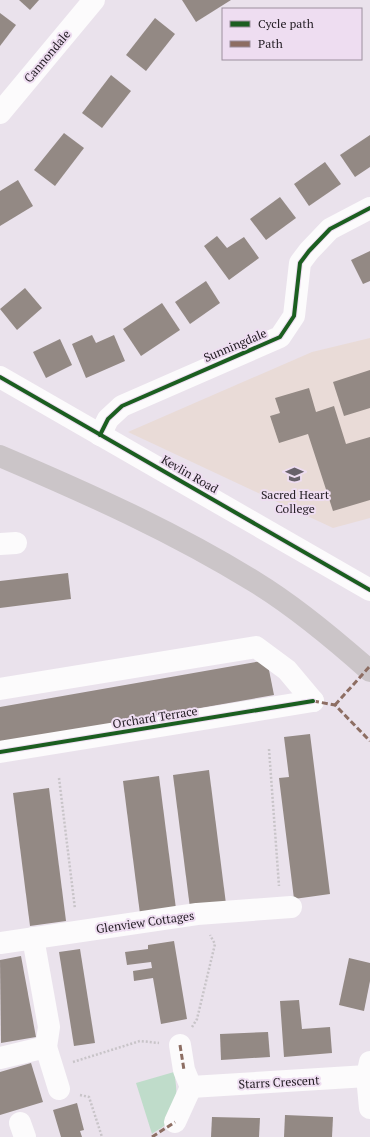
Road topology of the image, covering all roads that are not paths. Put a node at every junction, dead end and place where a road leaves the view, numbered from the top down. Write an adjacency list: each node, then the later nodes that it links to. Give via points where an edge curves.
1 (94, 0): 2 (street, Cannondale)
2 (0, 113)
3 (370, 208): 5 (street, Sunningdale, via 330,229 300,263 294,316 280,337 122,406 108,419)
4 (0, 377): 5 (street, Kevlin Road)
5 (100, 435): 7 (street, Kevlin Road)
6 (0, 456): 8 (highway, via 140,518 256,582 330,636)
7 (370, 590)
8 (370, 671)
9 (0, 688): 10 (street, Orchard Terrace, via 256,647 287,670 313,701)
10 (0, 752)
11 (286, 907): 12 (street, Glenview Cottages, via 197,914)
12 (33, 938): 13 (street, Glenview Cottages); 15 (street, via 49,1027)
13 (0, 943)
14 (180, 1045): 18 (street)
15 (46, 1047): 16 (street); 19 (street)
16 (0, 1058)
17 (368, 1069): 18 (street, Starrs Crescent); 20 (street)
18 (187, 1078): 21 (street)
19 (56, 1079)
20 (370, 1108)
21 (174, 1122)

